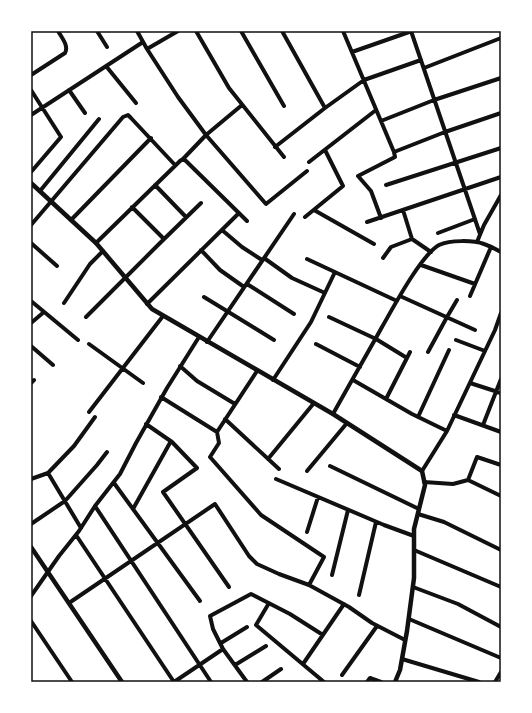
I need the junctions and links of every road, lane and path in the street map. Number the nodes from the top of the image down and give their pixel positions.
1 (58, 31) edge
2 (97, 31) edge
3 (138, 31) edge
4 (178, 31) edge
5 (196, 31) edge
6 (241, 31) edge
7 (282, 31) edge
8 (342, 31) edge
9 (411, 31) edge
10 (501, 38) edge
11 (143, 42) junction
12 (107, 47) dead end
13 (147, 50) junction
14 (352, 52) junction
15 (421, 60) junction
16 (106, 66) junction
17 (424, 68) junction
18 (31, 75) edge
19 (501, 78) edge
20 (364, 80) junction
21 (31, 90) edge
22 (69, 90) junction
23 (434, 100) junction
24 (136, 103) dead end
25 (242, 105) junction
26 (284, 106) dead end
27 (42, 108) junction
28 (325, 108) junction
29 (376, 110) junction
30 (501, 112) edge
31 (85, 113) dead end
32 (31, 115) edge
33 (99, 119) dead end
34 (381, 121) junction
35 (445, 132) junction
36 (206, 135) junction
37 (151, 138) junction
38 (276, 147) junction
39 (501, 148) edge
40 (325, 150) junction
41 (394, 152) junction
42 (284, 157) dead end
43 (183, 159) junction
44 (309, 162) dead end
45 (456, 162) junction
46 (175, 165) junction
47 (307, 171) dead end
48 (31, 172) edge
49 (501, 177) edge
50 (31, 183) edge
51 (155, 185) junction
52 (386, 186) dead end
53 (465, 190) junction
54 (40, 191) junction
55 (501, 195) edge
56 (52, 202) junction
57 (200, 203) dead end
58 (132, 207) junction
59 (314, 210) junction
60 (403, 210) junction
61 (239, 213) junction
62 (294, 214) dead end
63 (186, 217) junction
64 (305, 217) dead end
65 (381, 218) junction
66 (475, 219) junction
67 (71, 220) junction
68 (247, 221) dead end
69 (367, 222) dead end
70 (31, 225) edge
71 (222, 230) junction
72 (438, 233) dead end
73 (480, 234) junction
74 (164, 239) junction
75 (412, 239) junction
76 (477, 242) junction
77 (31, 243) edge
78 (96, 243) junction
79 (374, 244) dead end
80 (491, 247) junction
81 (201, 250) junction
82 (103, 251) junction
83 (431, 252) junction
84 (501, 252) edge
85 (383, 258) dead end
86 (263, 259) junction
87 (307, 259) dead end
88 (421, 265) junction
89 (57, 266) dead end
90 (335, 272) junction
91 (126, 277) junction
92 (476, 284) junction
93 (246, 285) junction
94 (325, 293) junction
95 (400, 296) junction
96 (470, 296) dead end
97 (204, 297) dead end
98 (457, 300) dead end
99 (31, 301) edge
100 (397, 301) junction
101 (64, 303) dead end
102 (148, 304) junction
103 (228, 311) junction
104 (44, 312) junction
105 (501, 313) edge
106 (294, 314) dead end
107 (163, 316) junction
108 (86, 317) dead end
109 (329, 317) dead end
110 (447, 317) junction
111 (31, 323) edge
112 (475, 330) dead end
113 (199, 337) junction
114 (376, 339) junction
115 (78, 340) dead end
116 (274, 340) dead end
117 (456, 340) dead end
118 (207, 342) junction
119 (89, 344) dead end
120 (316, 344) dead end
121 (31, 346) edge
122 (450, 350) dead end
123 (484, 351) junction
124 (410, 352) dead end
125 (428, 352) dead end
126 (407, 358) junction
127 (53, 365) dead end
128 (180, 366) junction
129 (123, 368) junction
130 (360, 368) junction
131 (257, 371) junction
132 (501, 379) edge
133 (272, 380) junction
134 (353, 380) junction
135 (143, 383) dead end
136 (470, 383) junction
137 (496, 392) junction
138 (501, 393) edge
139 (161, 397) junction
140 (386, 399) junction
141 (314, 403) junction
142 (235, 404) junction
143 (89, 412) dead end
144 (333, 414) junction
145 (454, 415) junction
146 (96, 417) dead end
147 (418, 417) junction
148 (225, 419) junction
149 (347, 423) junction
150 (146, 424) junction
151 (483, 425) junction
152 (447, 431) junction
153 (217, 432) junction
154 (501, 432) edge
155 (171, 441) junction
156 (107, 452) dead end
157 (268, 459) junction
158 (330, 466) dead end
159 (501, 466) edge
160 (279, 469) dead end
161 (307, 471) dead end
162 (422, 471) junction
163 (48, 473) junction
164 (31, 479) edge
165 (276, 479) dead end
166 (468, 480) junction
167 (424, 482) junction
168 (114, 483) junction
169 (501, 496) edge
170 (318, 497) junction
171 (65, 501) junction
172 (95, 506) junction
173 (133, 509) junction
174 (419, 509) junction
175 (348, 510) junction
176 (418, 514) junction
177 (376, 522) junction
178 (31, 524) edge
179 (185, 524) junction
180 (81, 528) junction
181 (307, 532) dead end
182 (76, 535) junction
183 (414, 536) junction
184 (158, 543) junction
185 (32, 550) edge
186 (414, 550) junction
187 (501, 550) edge
188 (131, 561) junction
189 (48, 572) junction
190 (332, 575) dead end
191 (105, 579) junction
192 (309, 585) junction
193 (229, 587) dead end
194 (413, 587) junction
195 (501, 587) edge
196 (359, 595) dead end
197 (31, 596) edge
198 (200, 602) dead end
199 (69, 603) junction
200 (269, 603) junction
201 (344, 604) junction
202 (408, 619) junction
203 (31, 621) edge
204 (377, 626) junction
205 (247, 627) dead end
206 (501, 627) edge
207 (323, 635) junction
208 (405, 640) junction
209 (220, 644) junction
210 (266, 646) dead end
211 (224, 649) junction
212 (501, 658) edge
213 (402, 659) junction
214 (303, 664) junction
215 (200, 665) junction
216 (235, 665) junction
217 (281, 670) dead end
218 (501, 672) edge
219 (342, 675) dead end
220 (72, 682) edge
221 (122, 682) edge
222 (174, 682) edge
223 (211, 682) edge
224 (247, 682) edge
225 (262, 682) edge
226 (324, 682) edge
227 (367, 682) edge
228 (381, 682) edge
229 (395, 682) edge
230 (479, 682) edge
231 (495, 682) edge

1 - 18 street
2 - 12 street
3 - 11 street
4 - 13 street
5 - 25 street
6 - 26 street
7 - 28 street
8 - 14 street
9 - 14 street
9 - 15 street
10 - 17 street
11 - 13 street
11 - 16 street
13 - 36 street
14 - 20 street
15 - 17 street
15 - 20 street
16 - 22 street
16 - 24 street
17 - 23 street
19 - 23 street
20 - 28 street
20 - 29 street
21 - 27 street
22 - 27 street
22 - 31 street
23 - 34 street
23 - 35 street
25 - 36 street
25 - 38 street
27 - 32 street
27 - 48 street
28 - 38 street
29 - 34 street
29 - 40 street
30 - 35 street
33 - 54 street
34 - 41 street
35 - 41 street
35 - 45 street
36 - 43 street
36 - 47 street
37 - 46 street
37 - 56 street
37 - 67 street
38 - 42 street
39 - 45 street
40 - 44 street
40 - 59 street
41 - 65 street
43 - 46 street
43 - 61 street
45 - 52 street
45 - 53 street
46 - 51 street
49 - 53 street
50 - 54 street
51 - 58 street
51 - 63 street
53 - 60 street
53 - 66 street
54 - 56 street
55 - 73 street
56 - 67 street
56 - 70 street
57 - 63 street
58 - 74 street
58 - 78 street
59 - 64 street
59 - 79 street
60 - 65 street
60 - 75 street
61 - 68 street
61 - 71 street
62 - 86 street
63 - 74 street
65 - 69 street
66 - 72 street
66 - 73 street
67 - 78 street
71 - 81 street
71 - 86 street
73 - 76 street
74 - 91 street
75 - 83 street
75 - 85 street
76 - 80 street
76 - 83 street
77 - 89 street
78 - 82 street
80 - 84 street
80 - 92 street
81 - 93 street
81 - 102 street
82 - 91 street
82 - 101 street
83 - 88 street
86 - 93 street
86 - 94 street
87 - 90 street
88 - 92 street
88 - 95 street
90 - 94 street
90 - 100 street
91 - 102 street
91 - 108 street
92 - 96 street
93 - 103 street
93 - 106 street
94 - 133 street
95 - 100 street
95 - 110 street
97 - 103 street
98 - 110 street
99 - 104 street
100 - 114 street
102 - 107 street
103 - 116 street
103 - 118 street
104 - 111 street
104 - 115 street
105 - 123 street
107 - 113 street
107 - 129 street
109 - 114 street
110 - 112 street
110 - 125 street
113 - 118 street
113 - 128 street
114 - 126 street
114 - 130 street
117 - 123 street
118 - 131 street
119 - 129 street
120 - 130 street
121 - 127 street
122 - 147 street
123 - 136 street
124 - 126 street
126 - 140 street
128 - 139 street
128 - 142 street
129 - 135 street
129 - 143 street
130 - 134 street
131 - 133 street
131 - 142 street
132 - 137 street
133 - 141 street
134 - 140 street
134 - 144 street
136 - 137 street
136 - 145 street
137 - 138 street
137 - 151 street
139 - 150 street
139 - 153 street
140 - 147 street
141 - 144 street
141 - 157 street
142 - 148 street
144 - 149 street
145 - 151 street
145 - 152 street
146 - 163 street
147 - 152 street
148 - 153 street
148 - 157 street
149 - 161 street
149 - 162 street
150 - 155 street
150 - 168 street
151 - 154 street
152 - 162 street
153 - 192 street
155 - 173 street
155 - 179 street
156 - 171 street
157 - 160 street
158 - 174 street
159 - 166 street
162 - 167 street
163 - 164 street
163 - 171 street
165 - 170 street
166 - 167 street
166 - 169 street
167 - 174 street
168 - 172 street
168 - 173 street
170 - 175 street
170 - 181 street
171 - 178 street
171 - 180 street
172 - 180 street
172 - 188 street
173 - 184 street
174 - 176 street
175 - 177 street
175 - 190 street
176 - 183 street
176 - 187 street
177 - 183 street
177 - 196 street
179 - 184 street
179 - 192 street
179 - 193 street
180 - 182 street
182 - 189 street
182 - 191 street
183 - 186 street
184 - 188 street
184 - 198 street
185 - 189 street
186 - 194 street
186 - 195 street
188 - 191 street
188 - 215 street
189 - 197 street
189 - 199 street
191 - 199 street
191 - 222 street
192 - 201 street
194 - 202 street
194 - 206 street
199 - 221 street
200 - 207 street
200 - 209 street
200 - 214 street
201 - 204 street
201 - 207 street
202 - 208 street
202 - 212 street
203 - 220 street
204 - 208 street
204 - 219 street
205 - 209 street
207 - 214 street
208 - 213 street
209 - 211 street
210 - 216 street
211 - 215 street
211 - 216 street
213 - 229 street
213 - 230 street
214 - 226 street
215 - 222 street
215 - 223 street
216 - 224 street
217 - 225 street
218 - 231 street
227 - 228 street

